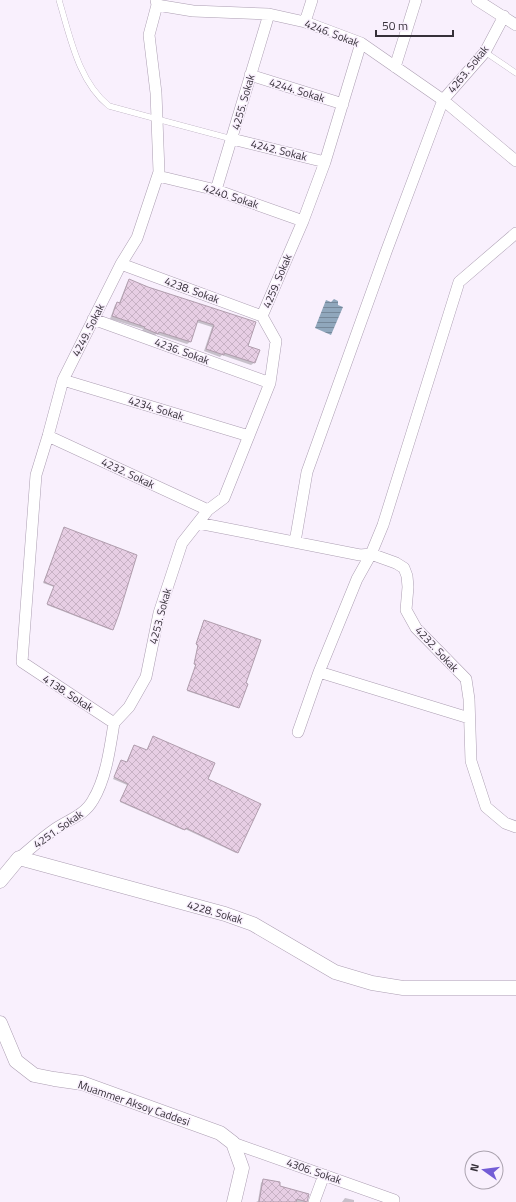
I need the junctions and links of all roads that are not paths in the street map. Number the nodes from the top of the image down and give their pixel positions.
1 (59, 0) edge
2 (312, 0) edge
3 (416, 0) edge
4 (476, 0) edge
5 (156, 3) edge
6 (269, 14) junction
7 (504, 16) junction
8 (305, 22) junction
9 (516, 25) edge
10 (361, 43) junction
11 (485, 52) junction
12 (395, 67) junction
13 (516, 73) edge
14 (250, 75) junction
15 (443, 100) junction
16 (343, 104) junction
17 (157, 120) junction
18 (232, 139) junction
19 (516, 161) edge
20 (325, 162) junction
21 (158, 176) junction
22 (216, 190) junction
23 (303, 221) junction
24 (516, 232) edge
25 (121, 264) junction
26 (262, 316) junction
27 (94, 319) junction
28 (63, 380) junction
29 (270, 383) junction
30 (48, 436) junction
31 (249, 436) junction
32 (208, 510) junction
33 (198, 523) junction
34 (295, 542) junction
35 (371, 554) junction
36 (22, 662) joint
37 (319, 672) junction
38 (469, 718) junction
39 (114, 723) junction
40 (298, 732) dead end
41 (516, 827) edge
42 (19, 858) junction
43 (0, 881) edge
44 (516, 988) edge
45 (0, 1023) edge
46 (233, 1143) junction
47 (324, 1175) junction
48 (394, 1201) edge
49 (234, 1202) edge
50 (314, 1202) edge

1 - 17 lane
2 - 8 street
3 - 12 street
4 - 7 street
5 - 6 street, 4246. Sokak
5 - 17 street, 4249. Sokak
6 - 8 street, 4246. Sokak
6 - 14 street, 4255. Sokak
7 - 9 street
7 - 11 street, 4263. Sokak
8 - 10 street, 4246. Sokak
10 - 12 street, 4246. Sokak
10 - 16 street, 4259. Sokak
11 - 13 lane
11 - 15 street, 4263. Sokak
12 - 15 street, 4246. Sokak
14 - 16 street, 4244. Sokak
14 - 18 street, 4255. Sokak
15 - 19 street, 4246. Sokak
15 - 34 street
16 - 20 street, 4259. Sokak
17 - 18 lane
17 - 21 street, 4249. Sokak
18 - 20 street, 4242. Sokak
18 - 22 street, 4255. Sokak
20 - 23 street, 4259. Sokak
21 - 22 street, 4240. Sokak
21 - 25 street, 4249. Sokak
22 - 23 street, 4240. Sokak
23 - 26 street, 4259. Sokak
24 - 35 street
25 - 26 street, 4238. Sokak
25 - 27 street, 4249. Sokak
26 - 29 street, 4259. Sokak
27 - 28 street, 4249. Sokak
27 - 29 street, 4236. Sokak
28 - 30 street, 4249. Sokak
28 - 31 street, 4234. Sokak
29 - 31 street, 4259. Sokak
30 - 32 street, 4232. Sokak
30 - 36 street, 4249. Sokak
31 - 32 street, 4259. Sokak
32 - 33 street, 4253. Sokak
33 - 34 street, 4232. Sokak
33 - 39 street, 4253. Sokak
34 - 35 street, 4232. Sokak
35 - 37 street
35 - 38 street, 4232. Sokak
36 - 39 street, 4138. Sokak
37 - 38 street
37 - 40 street
38 - 41 street, 4232. Sokak
39 - 42 street, 4251. Sokak
42 - 43 street, 4251. Sokak
42 - 44 street, 4228. Sokak
45 - 46 street, Muammer Aksoy Caddesi
46 - 47 street, 4306. Sokak
46 - 49 street
47 - 48 street, 4306. Sokak
47 - 50 street

